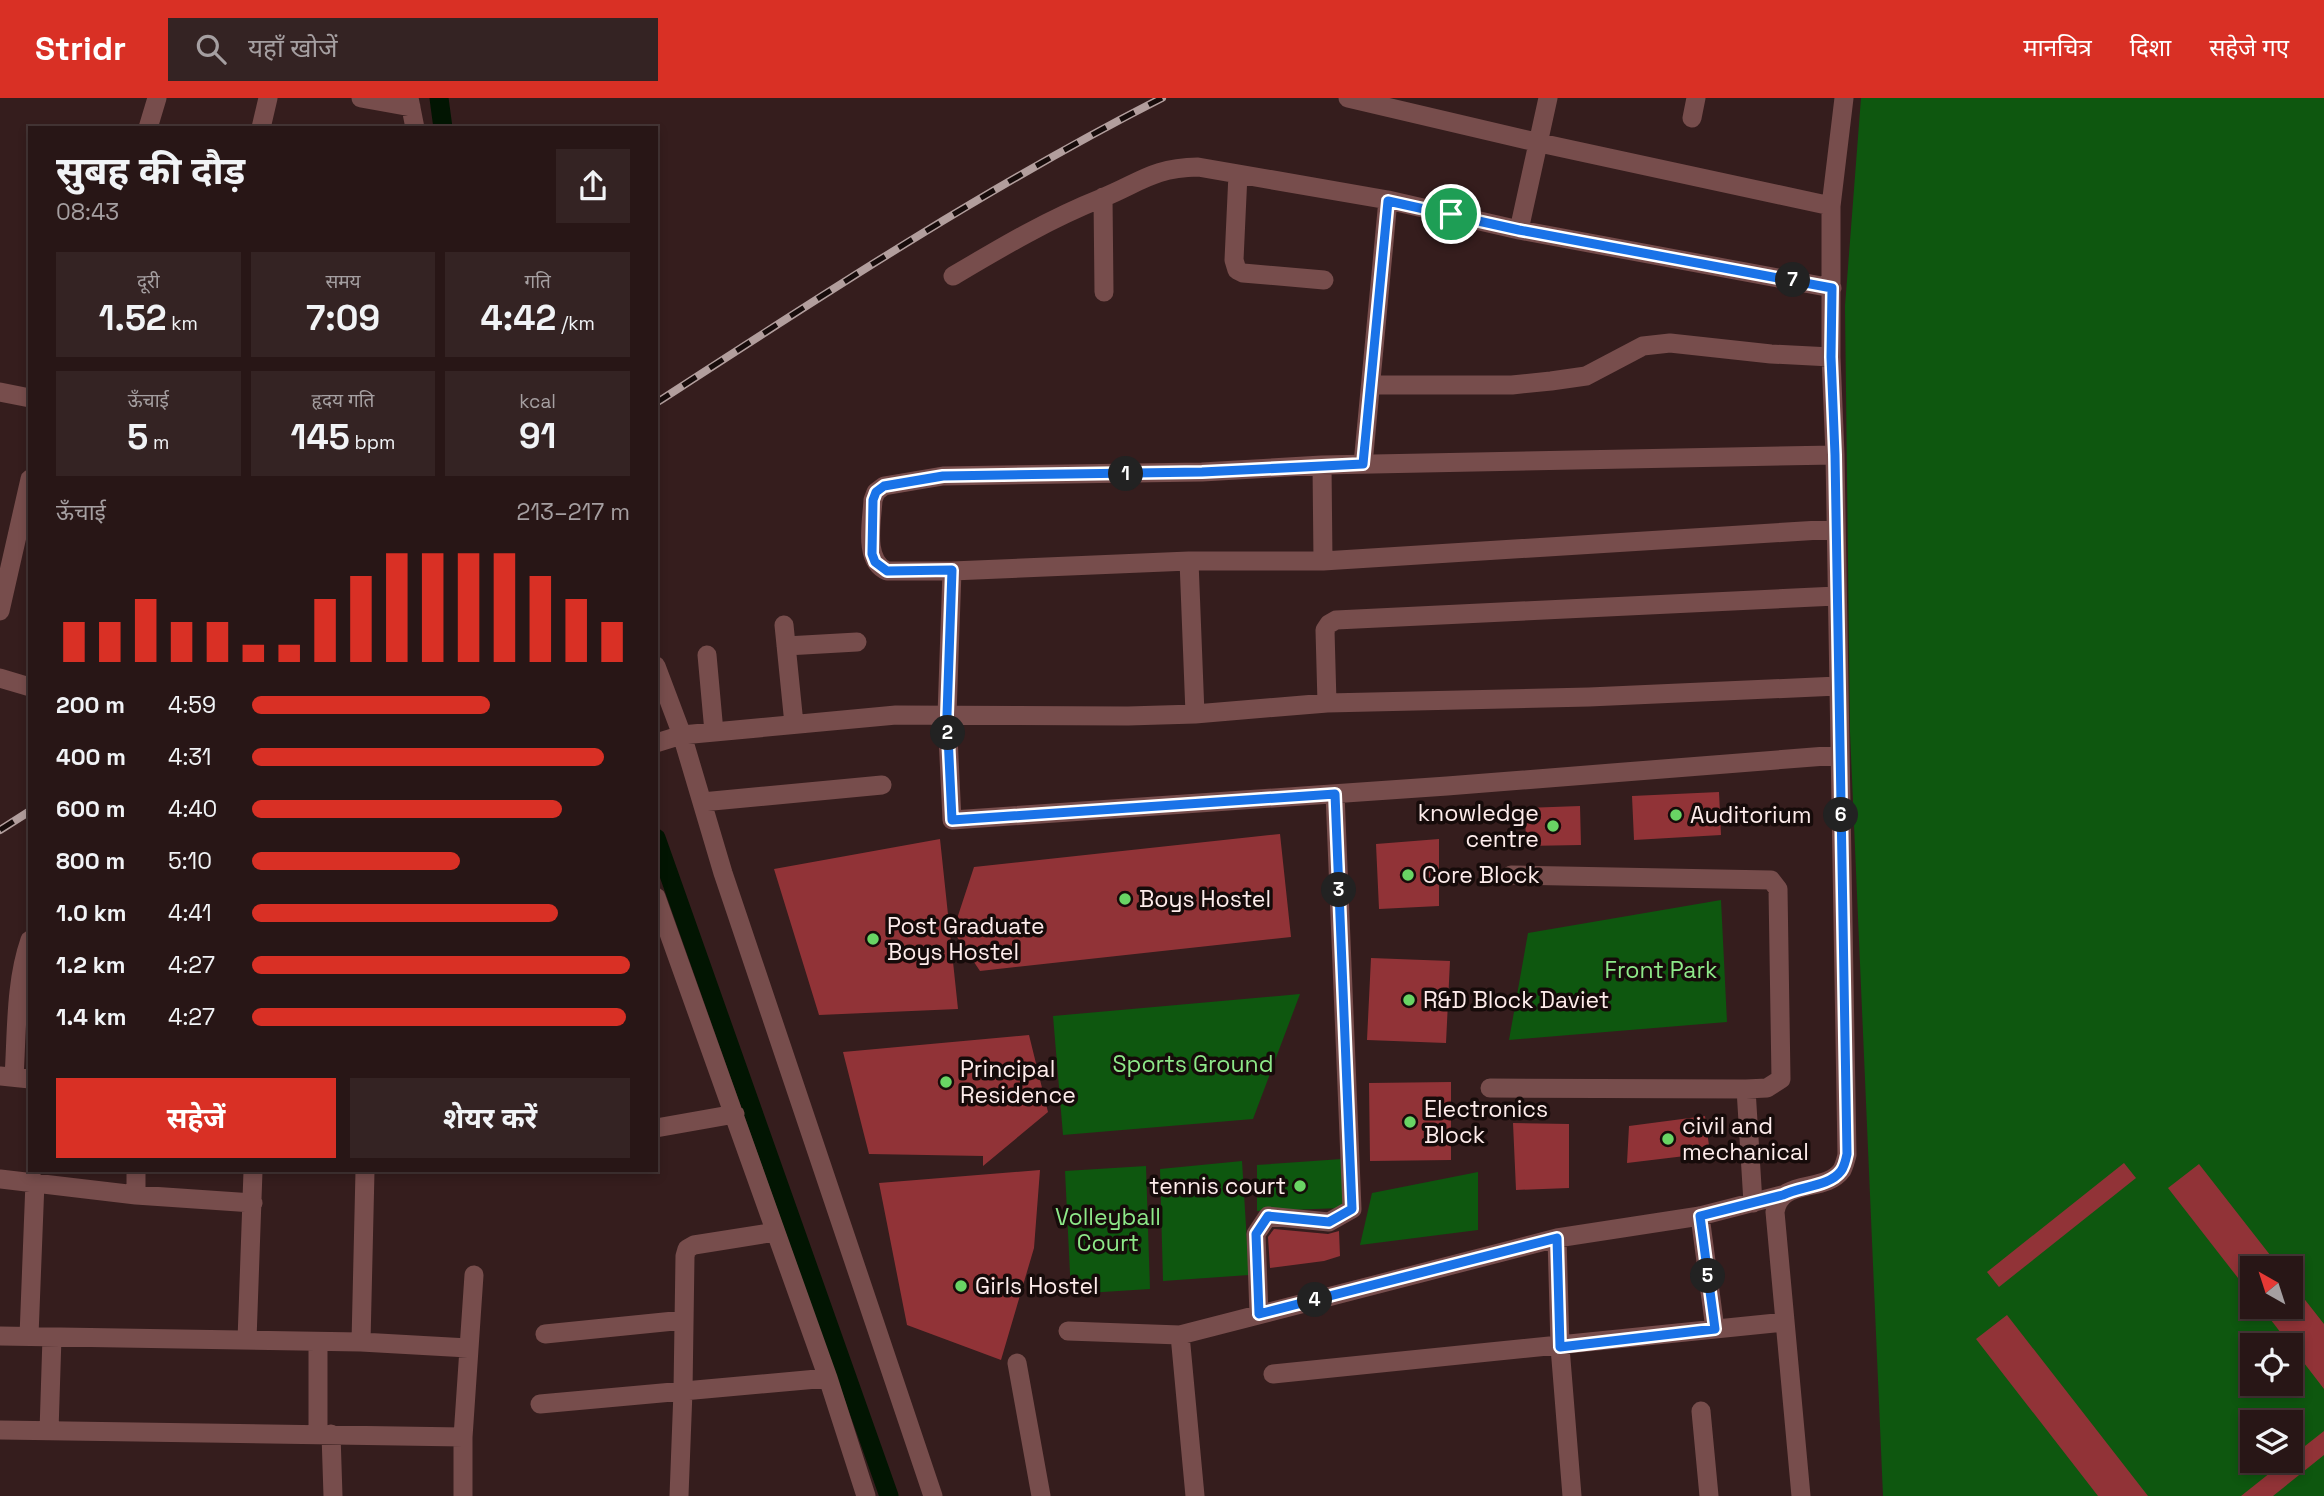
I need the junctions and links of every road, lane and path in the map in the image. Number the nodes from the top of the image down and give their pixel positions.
1 (157, 98) edge
2 (268, 98) edge
3 (361, 98) edge
4 (1348, 98) edge
5 (1548, 98) edge
6 (1696, 98) edge
7 (1844, 98) edge
8 (410, 116) edge
9 (1692, 118) dead end
10 (149, 126) edge
11 (261, 126) edge
12 (1540, 143) junction
13 (1238, 174) junction
14 (1103, 197) junction
15 (1388, 201) junction
16 (1831, 206) junction
17 (1519, 230) junction
18 (953, 276) dead end
19 (1324, 280) dead end
20 (1832, 288) junction
21 (1104, 292) dead end
22 (1831, 357) junction
23 (1371, 386) junction
24 (0, 392) edge
25 (28, 398) edge
26 (1835, 455) junction
27 (1363, 464) junction
28 (1322, 465) junction
29 (28, 487) edge
30 (1836, 529) junction
31 (1189, 561) junction
32 (1323, 561) junction
33 (952, 570) junction
34 (1836, 596) junction
35 (0, 611) edge
36 (784, 625) dead end
37 (857, 642) dead end
38 (786, 646) junction
39 (707, 655) dead end
40 (0, 678) edge
41 (658, 678) edge
42 (1838, 685) junction
43 (28, 686) edge
44 (1327, 703) junction
45 (1195, 713) junction
46 (947, 715) junction
47 (794, 724) junction
48 (714, 732) junction
49 (668, 740) edge
50 (1839, 755) junction
51 (882, 785) dead end
52 (1335, 794) junction
53 (702, 802) junction
54 (1511, 875) dead end
55 (658, 902) edge
56 (28, 945) edge
57 (0, 982) edge
58 (20, 984) junction
59 (15, 1077) edge
60 (1490, 1088) dead end
61 (1746, 1089) junction
62 (735, 1114) junction
63 (658, 1128) edge
64 (136, 1172) edge
65 (253, 1172) edge
66 (365, 1172) edge
67 (0, 1179) edge
68 (35, 1182) junction
69 (136, 1195) junction
70 (1783, 1195) junction
71 (253, 1203) junction
72 (1753, 1203) junction
73 (1700, 1216) junction
74 (775, 1232) junction
75 (1557, 1238) junction
76 (474, 1275) dead end
77 (1259, 1314) junction
78 (684, 1320) junction
79 (1785, 1322) junction
80 (1715, 1329) junction
81 (1068, 1331) dead end
82 (545, 1334) dead end
83 (1180, 1335) junction
84 (0, 1336) edge
85 (29, 1336) junction
86 (52, 1337) junction
87 (247, 1340) junction
88 (318, 1342) junction
89 (361, 1342) junction
90 (1560, 1347) junction
91 (468, 1348) junction
92 (1017, 1363) dead end
93 (1273, 1374) dead end
94 (828, 1378) junction
95 (683, 1391) junction
96 (540, 1404) dead end
97 (1700, 1411) dead end
98 (0, 1430) edge
99 (49, 1431) junction
100 (325, 1434) junction
101 (463, 1437) junction
102 (332, 1496) edge
103 (463, 1496) edge
104 (679, 1496) edge
105 (866, 1496) edge
106 (933, 1496) edge
107 (1041, 1496) edge
108 (1195, 1496) edge
109 (1572, 1496) edge
110 (1709, 1496) edge
111 (1801, 1496) edge

1 - 10 street
2 - 11 street
3 - 8 street
4 - 12 street
5 - 12 street
6 - 9 street
7 - 16 street
12 - 16 street
12 - 17 street
13 - 14 street
13 - 15 street
13 - 19 street
14 - 18 street
14 - 21 street
15 - 17 street
15 - 23 street
16 - 20 street
17 - 20 street
20 - 22 street
22 - 23 street
22 - 26 street
23 - 27 street
24 - 25 street
26 - 27 street
26 - 30 street
27 - 28 street
28 - 32 street
28 - 33 street
29 - 35 street
30 - 32 street
30 - 34 street
31 - 32 street
31 - 33 street
31 - 45 street
33 - 46 street
34 - 42 street
34 - 44 street
36 - 38 street
37 - 38 street
38 - 47 street
39 - 48 street
40 - 43 street
41 - 49 street
42 - 44 street
42 - 50 street
44 - 45 street
45 - 46 street
46 - 47 street
46 - 52 street
47 - 48 street
48 - 49 street
49 - 53 street
50 - 52 street
50 - 70 street
51 - 53 street
52 - 77 street
53 - 106 street
54 - 61 street
55 - 62 street
56 - 58 street
57 - 58 street
58 - 59 street
60 - 61 street
61 - 72 street
62 - 63 street
62 - 74 street
64 - 69 street
65 - 71 street
66 - 89 street
67 - 68 street
68 - 69 street
68 - 85 street
69 - 71 street
70 - 72 street
70 - 79 street
71 - 87 street
72 - 73 street
73 - 75 street
73 - 80 street
74 - 78 street
74 - 94 street
75 - 77 street
75 - 90 street
76 - 91 street
77 - 83 street
78 - 82 street
78 - 95 street
79 - 80 street
79 - 111 street
80 - 90 street
81 - 83 street
83 - 108 street
84 - 85 street
85 - 86 street
86 - 87 street
86 - 99 street
87 - 88 street
88 - 89 street
88 - 100 street
89 - 91 street
90 - 93 street
90 - 109 street
91 - 101 street
92 - 107 street
94 - 95 street
94 - 105 street
95 - 96 street
95 - 104 street
97 - 110 street
98 - 99 street
99 - 100 street
100 - 101 street
100 - 102 street
101 - 103 street

